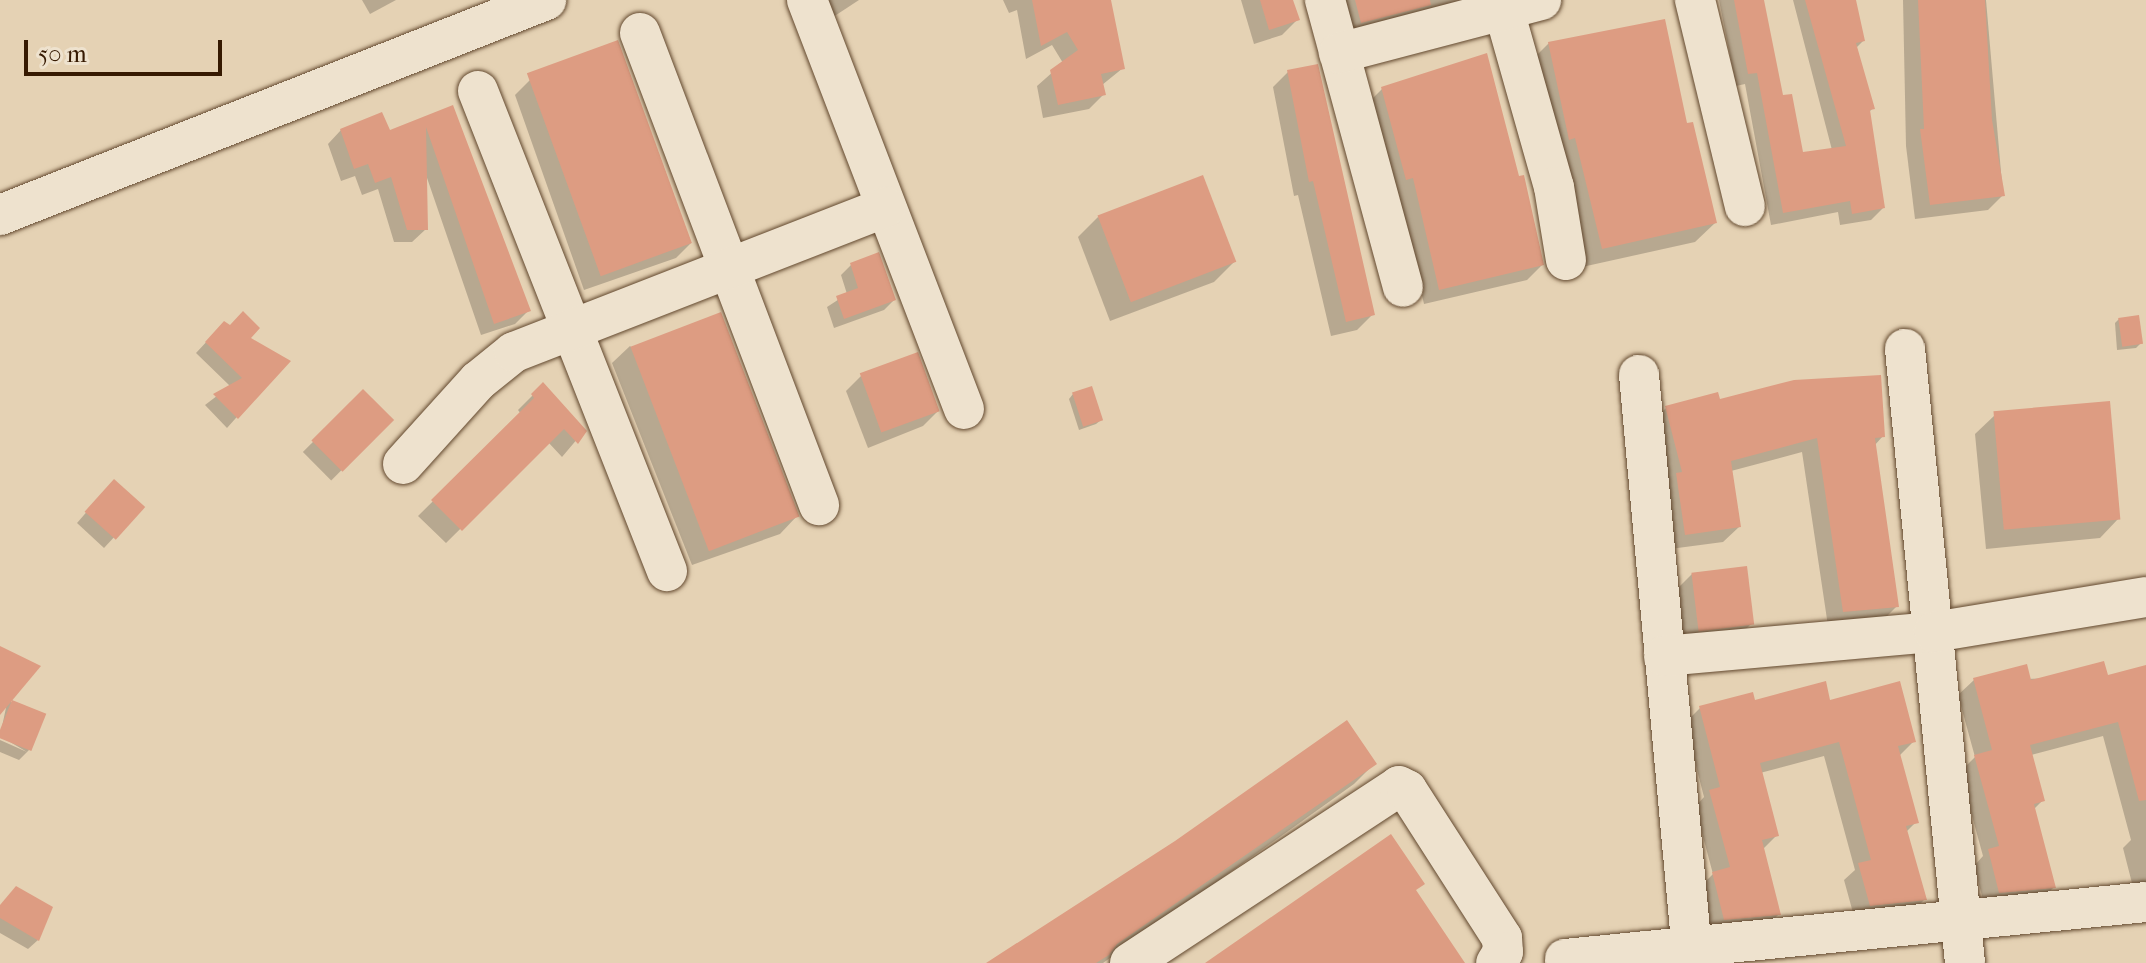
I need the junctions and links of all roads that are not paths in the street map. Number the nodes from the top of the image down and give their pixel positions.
1 (546, 0) edge
2 (807, 0) edge
3 (1325, 0) edge
4 (1695, 0) edge
5 (1515, 3) edge
6 (640, 33) dead end
7 (1339, 53) junction
8 (478, 91) dead end
9 (1745, 206) dead end
10 (886, 207) junction
11 (0, 215) edge
12 (1566, 260) dead end
13 (729, 268) junction
14 (1403, 287) dead end
15 (572, 329) junction
16 (1905, 349) dead end
17 (1639, 375) dead end
18 (964, 409) dead end
19 (403, 464) dead end
20 (819, 505) dead end
21 (667, 571) dead end
22 (2146, 597) edge
23 (1934, 632) junction
24 (1664, 656) junction
25 (2146, 902) edge
26 (1961, 920) junction
27 (1692, 955) edge
28 (1565, 959) dead end
29 (1130, 963) edge
30 (1496, 963) edge
31 (1965, 963) edge

1 - 11 street
2 - 10 street
3 - 7 street
4 - 9 street
5 - 7 street
5 - 12 street
6 - 13 street
7 - 14 street
8 - 15 street
10 - 13 street
10 - 18 street
13 - 15 street
13 - 20 street
15 - 19 street
15 - 21 street
16 - 23 street
17 - 24 street
22 - 23 street
23 - 24 street
23 - 26 street
24 - 27 street
25 - 26 street
26 - 27 street
26 - 31 street
27 - 28 street
29 - 30 street

